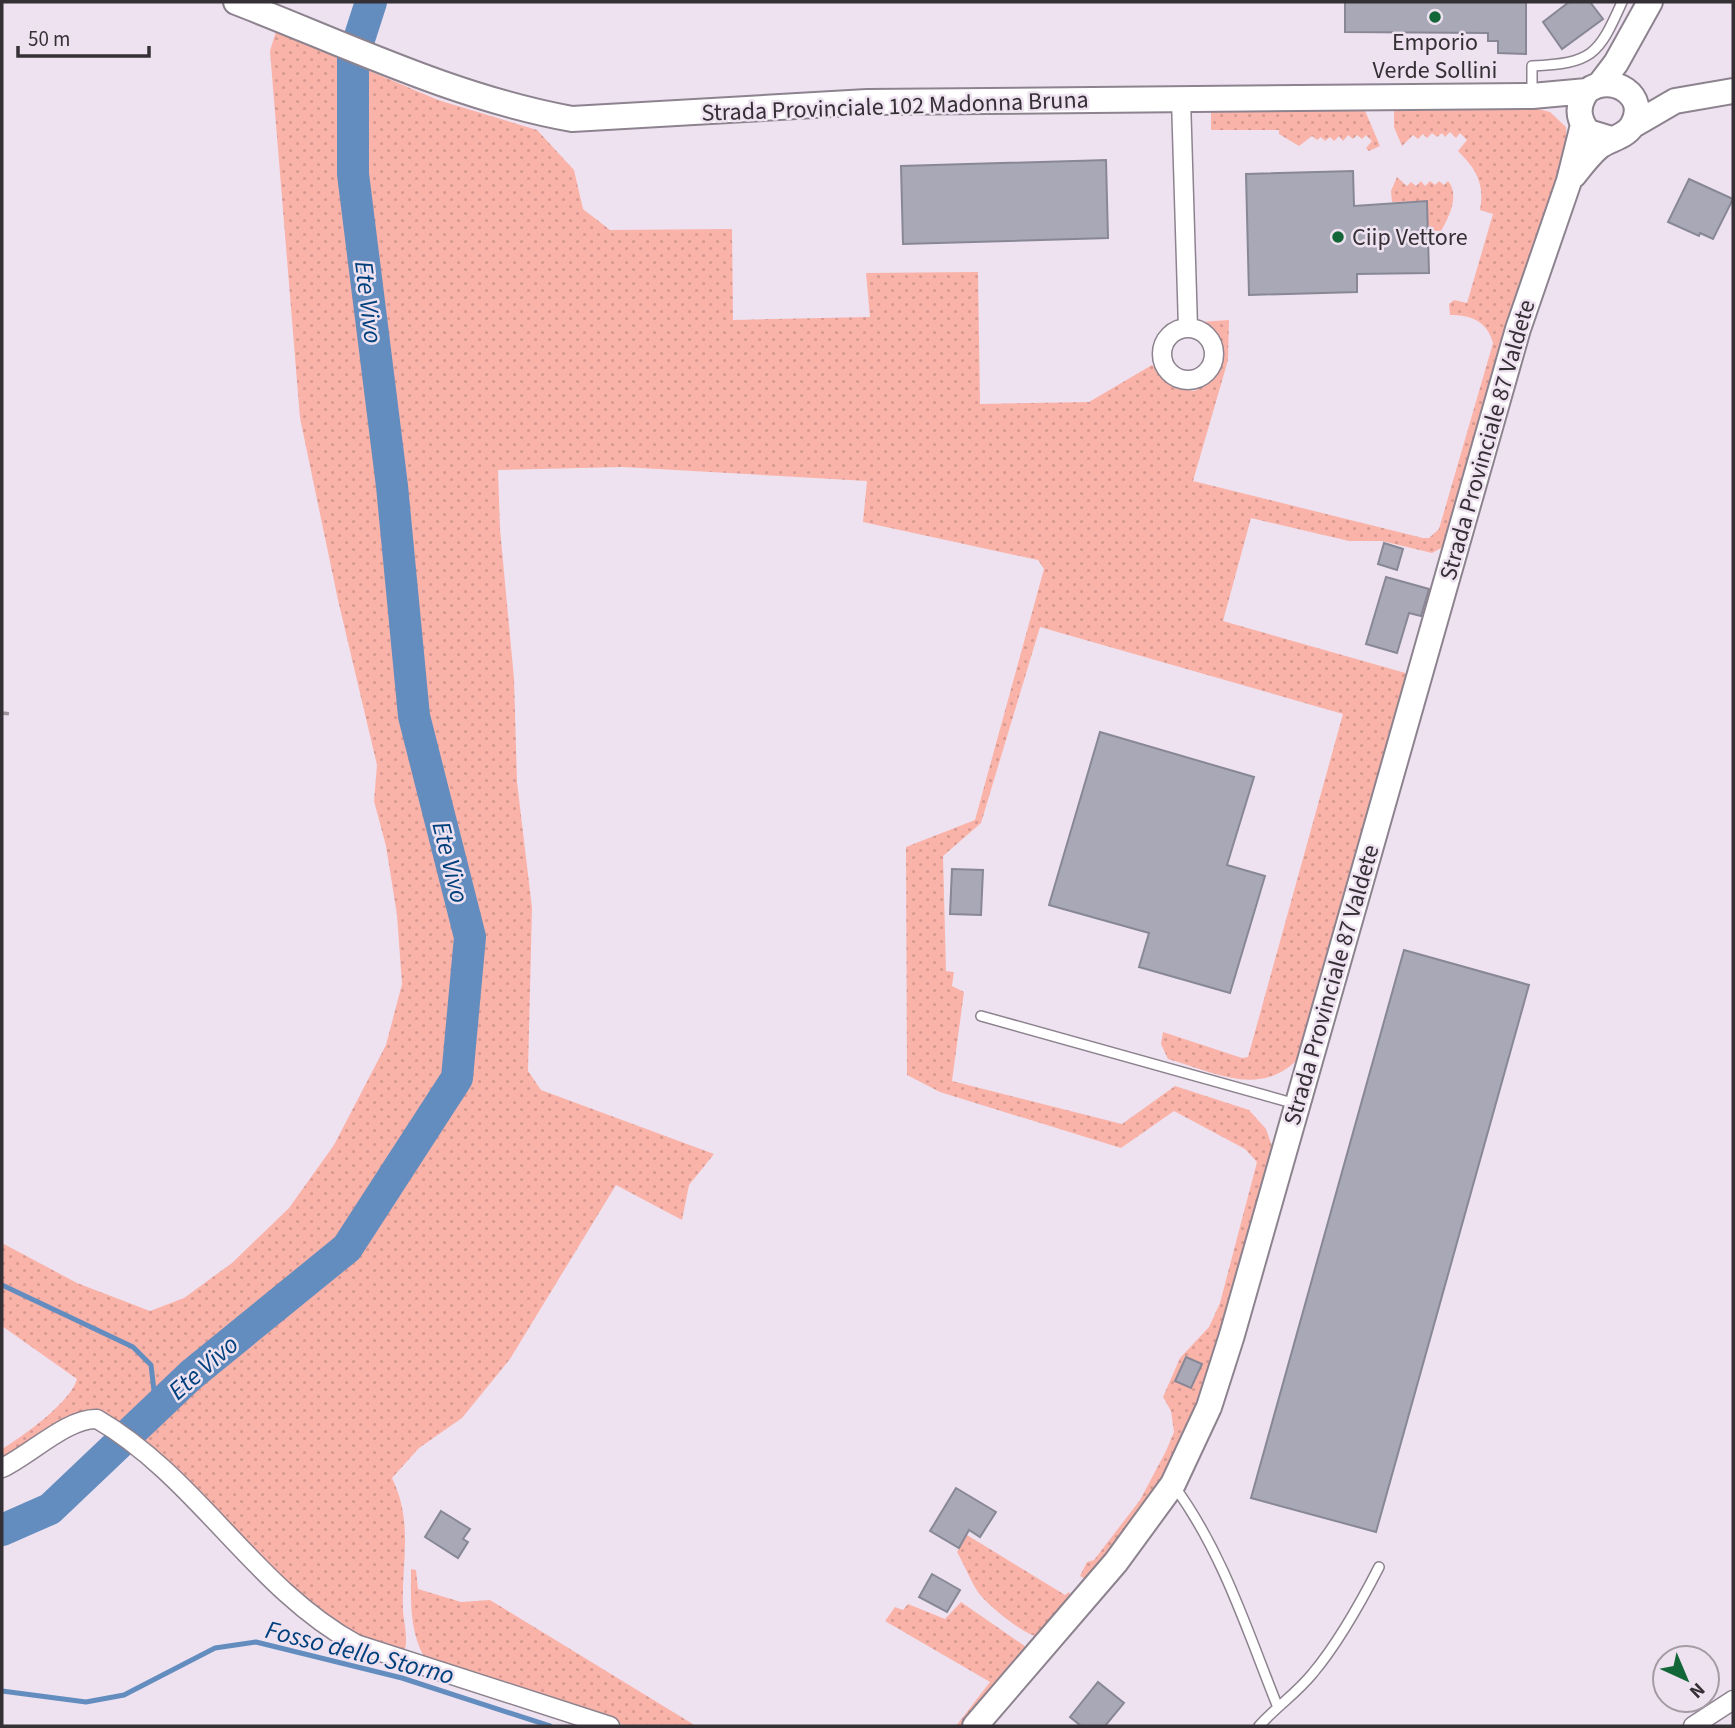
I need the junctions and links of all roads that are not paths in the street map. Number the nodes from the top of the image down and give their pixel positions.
1 (236, 2) edge
2 (1622, 2) edge
3 (1650, 2) edge
4 (1635, 33) junction
5 (1594, 87) junction
6 (1628, 91) junction
7 (1733, 91) edge
8 (1532, 96) junction
9 (1181, 99) junction
10 (1675, 101) junction
11 (1582, 124) junction
12 (1621, 133) junction
13 (1569, 181) junction
14 (1188, 328) dead end
15 (981, 1016) dead end
16 (1297, 1105) junction
17 (2, 1468) edge
18 (1173, 1484) junction
19 (1379, 1567) dead end
20 (1733, 1700) edge
21 (1277, 1705) junction
22 (610, 1726) edge
23 (975, 1726) edge
24 (1259, 1726) edge
25 (1693, 1726) edge

1 - 9 main road, Strada Provinciale 102 Madonna Bruna
2 - 8 lane
3 - 4 main road
4 - 5 main road
4 - 6 main road
5 - 6 main road
5 - 8 main road, Strada Provinciale 102 Madonna Bruna
5 - 11 main road
6 - 10 main road
6 - 12 main road
7 - 10 main road
8 - 9 main road, Strada Provinciale 102 Madonna Bruna
8 - 11 main road, Strada Provinciale 102 Madonna Bruna
9 - 14 street
10 - 12 main road
11 - 12 main road
11 - 13 main road, Strada Provinciale 87 Valdete
12 - 13 main road, Strada Provinciale 87 Valdete
13 - 16 main road, Strada Provinciale 87 Valdete
15 - 16 lane
16 - 18 main road, Strada Provinciale 87 Valdete
17 - 22 street
18 - 21 lane
18 - 23 main road, Strada Provinciale 87 Valdete
19 - 21 lane
20 - 25 street
21 - 24 lane

